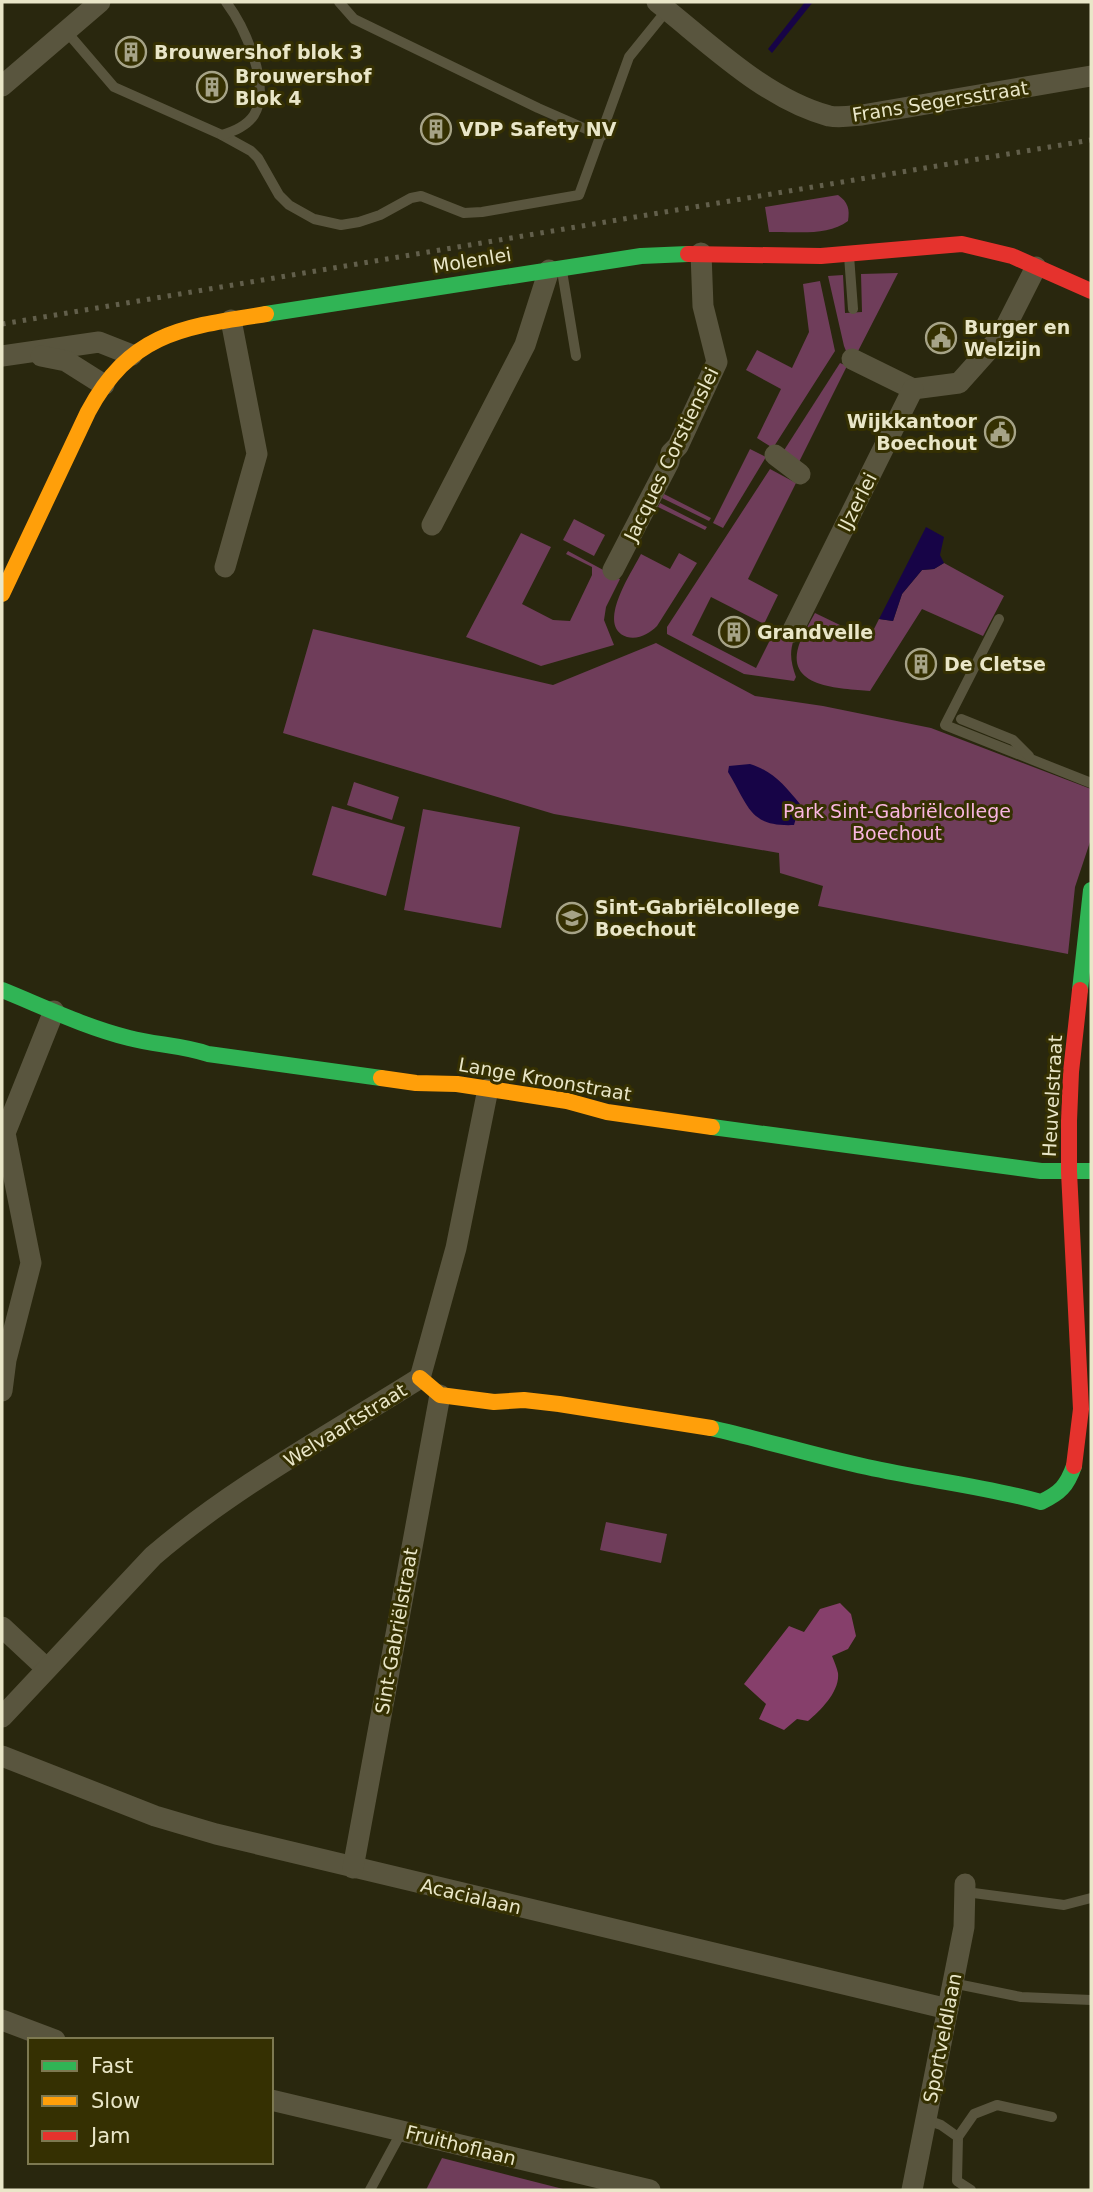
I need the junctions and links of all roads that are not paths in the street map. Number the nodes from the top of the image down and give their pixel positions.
1 (100, 2) edge
2 (226, 2) edge
3 (339, 2) edge
4 (662, 6) edge
5 (66, 31) junction
6 (1091, 76) edge
7 (2, 86) edge
8 (222, 135) junction
9 (602, 136) junction
10 (701, 253) junction
11 (848, 254) junction
12 (1036, 267) junction
13 (555, 269) junction
14 (1091, 291) edge
15 (853, 309) dead end
16 (231, 320) junction
17 (12, 355) edge
18 (132, 355) junction
19 (576, 356) dead end
20 (852, 359) dead end
21 (104, 385) junction
22 (913, 389) junction
23 (775, 455) dead end
24 (800, 474) dead end
25 (432, 525) dead end
26 (225, 567) dead end
27 (613, 570) dead end
28 (2, 594) edge
29 (999, 620) dead end
30 (792, 632) dead end
31 (961, 719) dead end
32 (1034, 760) junction
33 (1091, 783) edge
34 (1091, 890) edge
35 (2, 989) edge
36 (54, 1011) junction
37 (488, 1089) junction
38 (1091, 1171) edge
39 (1069, 1172) junction
40 (420, 1378) junction
41 (2, 1391) edge
42 (440, 1395) junction
43 (2, 1627) edge
44 (46, 1668) junction
45 (2, 1717) edge
46 (2, 1756) edge
47 (353, 1868) junction
48 (965, 1888) joint
49 (1091, 1898) edge
50 (952, 1983) junction
51 (1091, 2000) edge
52 (948, 2009) junction
53 (2, 2020) edge
54 (50, 2038) edge
55 (273, 2100) edge
56 (1052, 2117) dead end
57 (927, 2120) junction
58 (402, 2131) junction
59 (958, 2137) junction
60 (370, 2190) edge
61 (650, 2190) edge
62 (912, 2190) edge
63 (971, 2190) edge

1 - 5 street
2 - 8 lane
3 - 9 lane
4 - 6 street, Frans Segersstraat
4 - 9 lane
5 - 7 street
5 - 8 lane
8 - 9 lane
10 - 11 street, Molenlei
10 - 13 street, Molenlei
10 - 27 street, Jacques Corstienslei
11 - 12 street, Molenlei
11 - 15 lane
12 - 14 street, Molenlei
12 - 22 street
13 - 16 street, Molenlei
13 - 19 lane
13 - 25 street
16 - 18 street, Molenlei
16 - 26 street
17 - 18 street
17 - 21 street
18 - 21 street, Molenlei
20 - 22 street
21 - 28 street, Molenlei
22 - 30 street, IJzerlei
23 - 24 street
29 - 32 lane
31 - 32 lane
32 - 33 lane
34 - 39 street, Heuvelstraat
35 - 36 street, Lange Kroonstraat
36 - 37 street, Lange Kroonstraat
36 - 41 street
37 - 39 street, Lange Kroonstraat
37 - 40 street
38 - 39 street, Lange Kroonstraat
39 - 42 street, Heuvelstraat
40 - 42 street, Welvaartstraat
40 - 44 street, Welvaartstraat
42 - 47 street, Sint-Gabriëlstraat
43 - 44 street
44 - 45 street, Welvaartstraat
46 - 47 street, Acacialaan
47 - 52 street, Acacialaan
48 - 49 lane
48 - 50 street, Sportveldlaan
50 - 51 lane
50 - 52 street, Sportveldlaan
52 - 57 street, Sportveldlaan
53 - 54 street
55 - 58 street, Fruithoflaan
56 - 59 lane
57 - 59 lane
57 - 62 street, Sportveldlaan
58 - 60 lane
58 - 61 street, Fruithoflaan
59 - 63 lane

